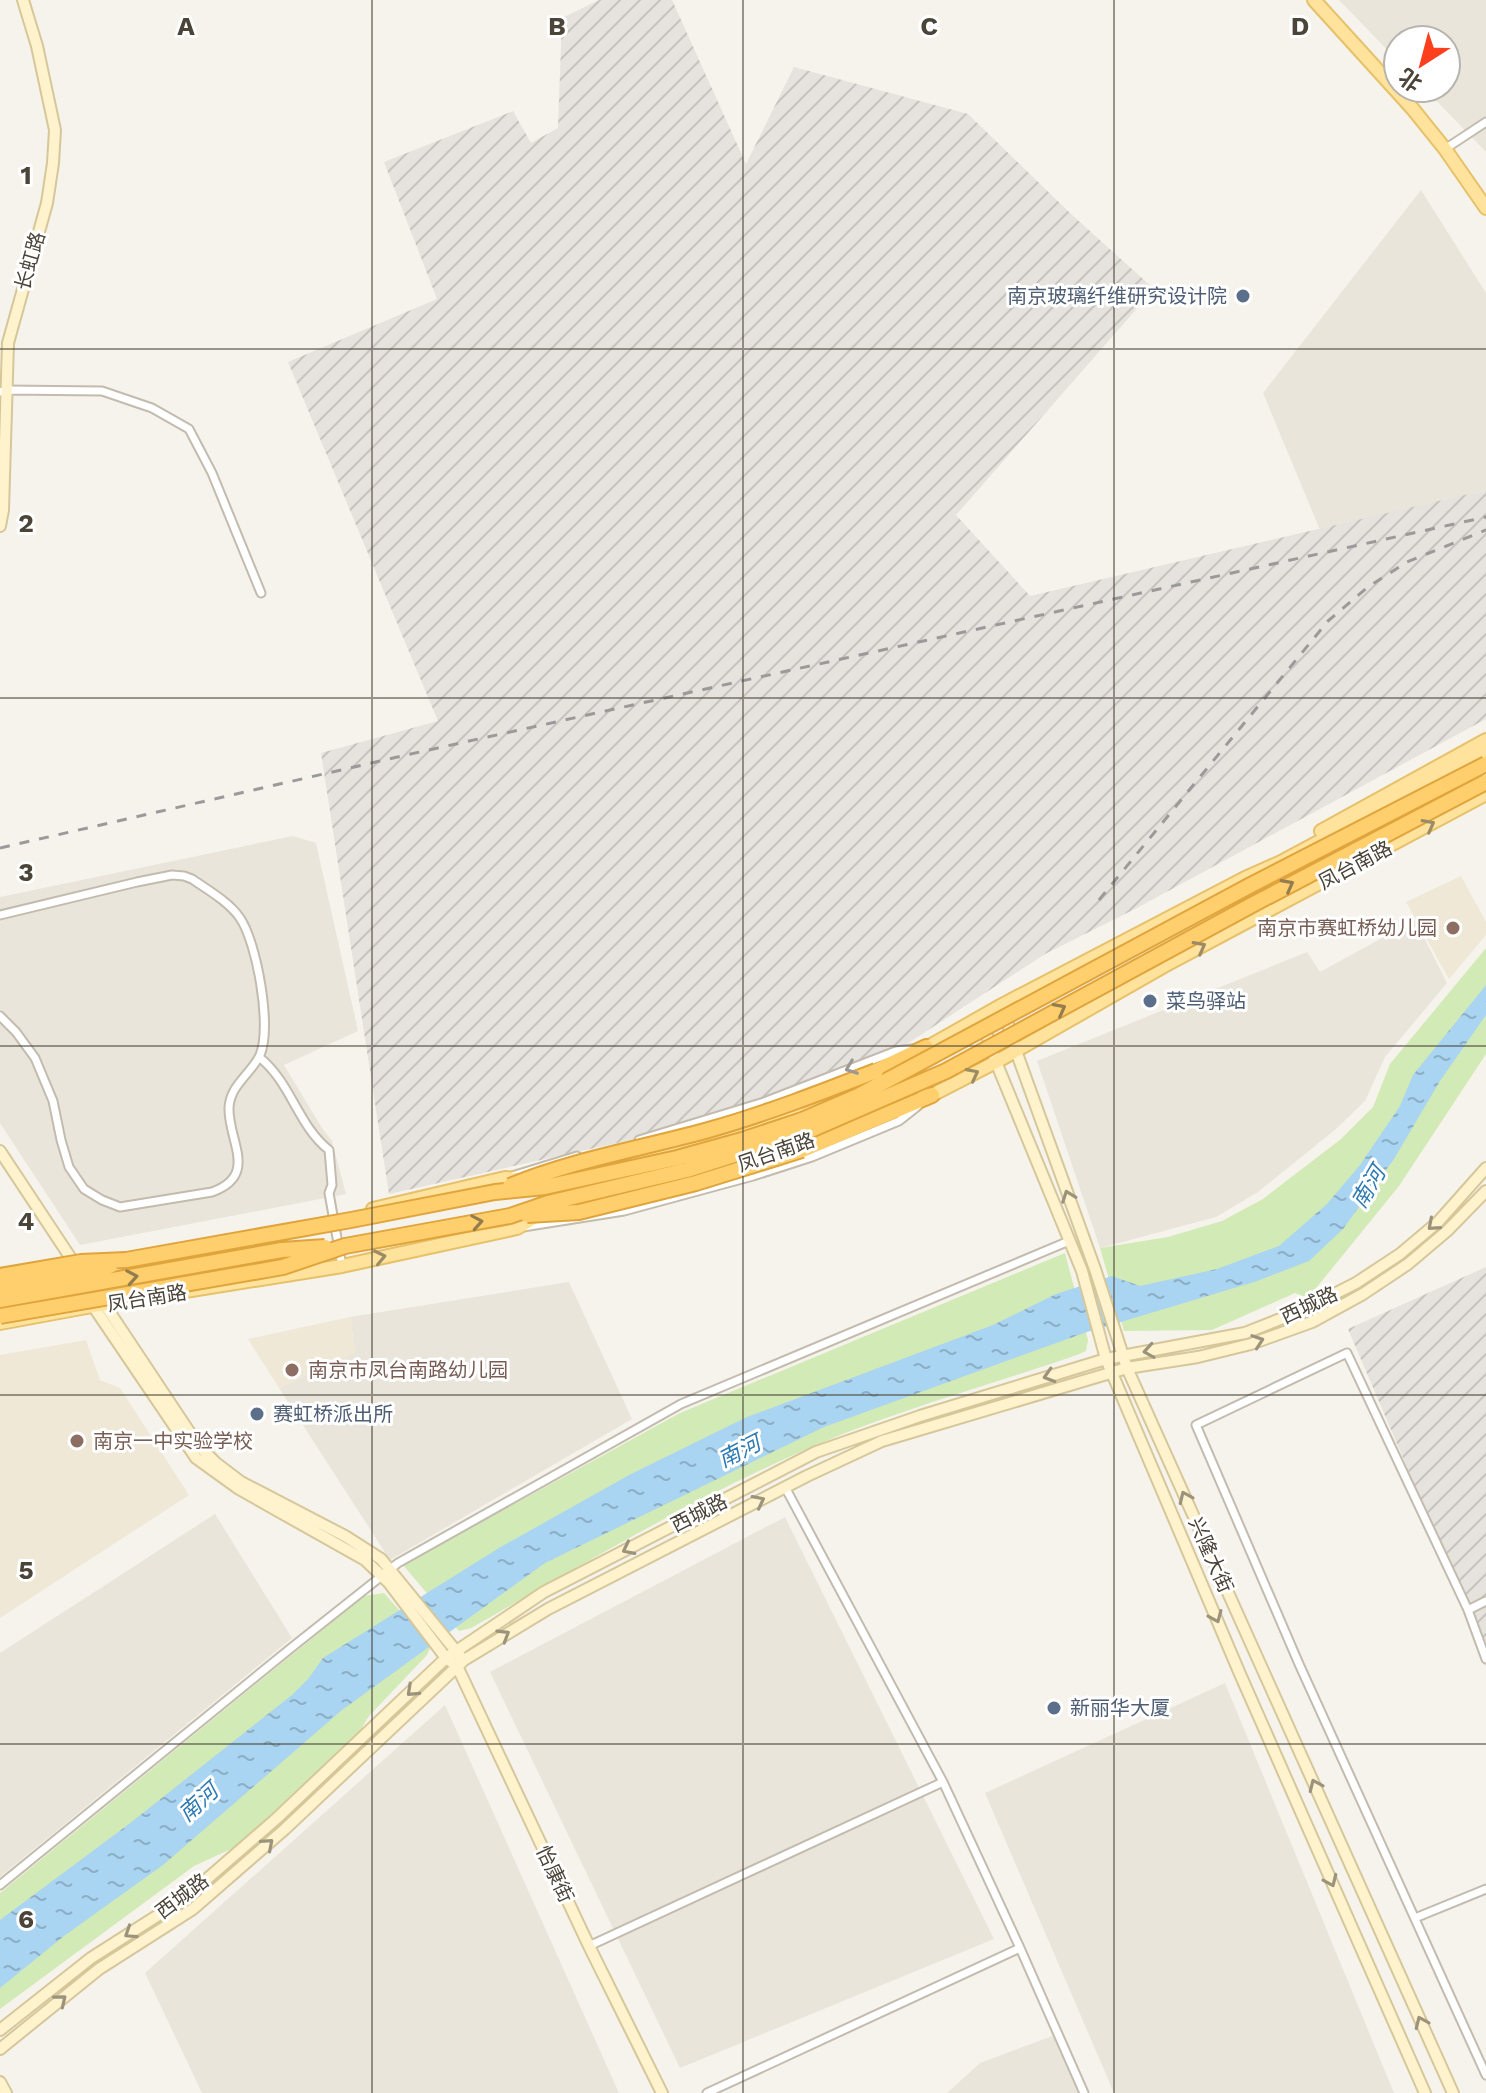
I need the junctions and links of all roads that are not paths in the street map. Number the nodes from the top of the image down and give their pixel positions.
1 (23, 0) edge
2 (1314, 0) edge
3 (1486, 122) edge
4 (1445, 149) junction
5 (1485, 206) edge
6 (3, 391) edge
7 (0, 526) edge
8 (261, 593) dead end
9 (1486, 740) edge
10 (1486, 752) edge
11 (1486, 764) edge
12 (1486, 782) edge
13 (1486, 794) edge
14 (1245, 878) junction
15 (0, 915) edge
16 (1002, 1005) junction
17 (0, 1016) edge
18 (981, 1017) junction
19 (926, 1047) junction
20 (1016, 1051) junction
21 (259, 1057) junction
22 (996, 1062) junction
23 (932, 1095) junction
24 (0, 1151) edge
25 (1486, 1168) edge
26 (505, 1178) junction
27 (1486, 1191) edge
28 (495, 1192) junction
29 (332, 1218) junction
30 (514, 1222) junction
31 (1069, 1241) junction
32 (345, 1246) junction
33 (126, 1260) junction
34 (76, 1266) junction
35 (342, 1266) junction
36 (0, 1276) edge
37 (0, 1290) edge
38 (0, 1300) edge
39 (99, 1305) junction
40 (0, 1316) edge
41 (0, 1323) edge
42 (1196, 1344) junction
43 (1124, 1355) junction
44 (1198, 1357) junction
45 (1106, 1359) junction
46 (1127, 1368) junction
47 (1113, 1373) junction
48 (785, 1487) junction
49 (385, 1573) junction
50 (1486, 1601) edge
51 (1468, 1610) junction
52 (452, 1655) junction
53 (1486, 1659) edge
54 (943, 1782) junction
55 (0, 1885) edge
56 (1486, 1889) edge
57 (1415, 1918) junction
58 (589, 1946) junction
59 (1020, 1948) junction
60 (0, 2030) edge
61 (0, 2049) edge
62 (1486, 2075) edge
63 (0, 2082) edge
64 (6, 2093) edge
65 (662, 2093) edge
66 (707, 2093) edge
67 (1084, 2093) edge
68 (1425, 2093) edge
69 (1453, 2093) edge

1 - 6 main road, 长虹路
2 - 4 main road
3 - 4 street
4 - 5 main road
6 - 7 main road, 长虹路
6 - 8 street
9 - 14 main road, 凤台南路
10 - 14 main road, 凤台南路
11 - 28 highway, 凤台南路, bridge
30 -> 12 highway, 凤台南路, bridge
20 -> 13 main road, 凤台南路
14 - 16 main road, 凤台南路
15 - 21 street
16 - 18 main road, 凤台南路
16 - 20 main road, 兴隆大街
17 - 21 street
18 - 19 main road, 凤台南路
18 - 22 main road, 兴隆大街
19 -> 26 street
19 - 26 main road, 凤台南路
19 - 28 highway, bridge
20 - 22 main road, 凤台南路
43 -> 20 main road, 兴隆大街
21 - 29 street
23 -> 22 main road, 凤台南路
22 - 31 main road, 兴隆大街
23 - 30 main road, 凤台南路
23 - 30 highway, bridge
24 - 34 main road
25 -> 42 main road, 西城路
26 - 29 main road, 凤台南路
44 -> 27 main road, 西城路
28 - 33 highway, 凤台南路, bridge
29 - 34 main road, 凤台南路
29 - 35 street
32 -> 30 highway, 凤台南路, bridge
35 -> 30 main road, 凤台南路
31 - 45 main road, 兴隆大街
31 - 49 street
38 -> 32 highway, bridge
32 - 40 highway, 凤台南路, bridge
33 - 36 highway, bridge
33 - 37 highway, bridge
34 - 36 main road, 凤台南路
34 - 39 main road
35 - 39 main road, 凤台南路
39 - 41 main road, 凤台南路
39 - 49 main road, 怡康街
42 -> 43 main road, 西城路
42 - 44 main road
43 - 45 main road, 西城路
43 - 46 main road, 兴隆大街
44 - 46 main road, 西城路
45 - 47 main road, 兴隆大街
45 -> 52 main road, 西城路
46 - 47 main road, 西城路
69 -> 46 main road, 兴隆大街
47 - 48 main road, 西城路
47 -> 68 main road, 兴隆大街
52 -> 48 main road, 西城路
48 - 54 street
49 - 52 main road, 怡康街
49 - 55 street
50 - 51 street
51 - 53 street
51 - 57 street
52 - 58 main road, 怡康街
52 -> 60 main road, 西城路
61 -> 52 main road, 西城路
54 - 58 street
54 - 59 street
56 - 57 street
57 - 62 street
58 - 65 main road, 怡康街
59 - 66 street
59 - 67 street
63 - 64 main road

